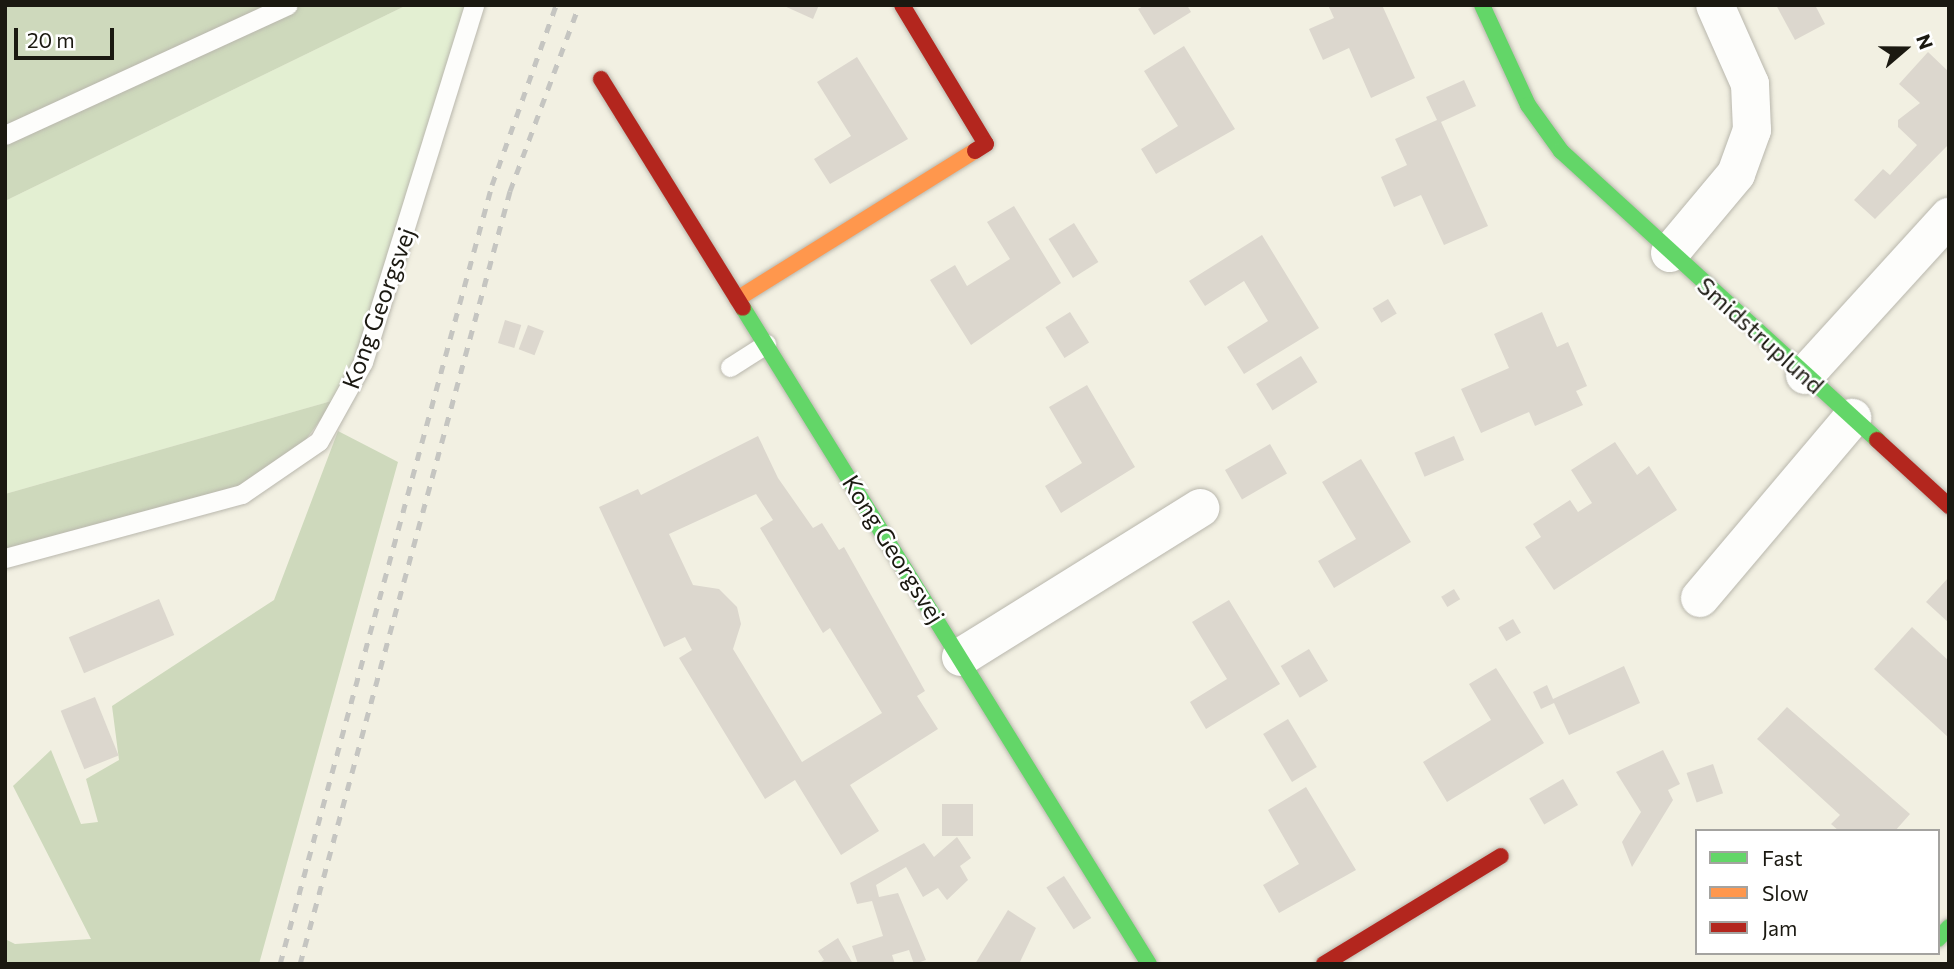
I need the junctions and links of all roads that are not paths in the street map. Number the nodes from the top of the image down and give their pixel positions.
1 (287, 5) edge
2 (474, 5) edge
3 (902, 5) edge
4 (1482, 5) edge
5 (1715, 5) edge
6 (601, 79) dead end
7 (5, 135) edge
8 (1949, 217) edge
9 (1670, 253) junction
10 (737, 299) junction
11 (766, 344) junction
12 (730, 367) dead end
13 (1805, 375) junction
14 (1852, 418) junction
15 (1949, 506) edge
16 (1200, 508) dead end
17 (5, 558) edge
18 (1700, 598) dead end
19 (961, 657) junction
20 (1501, 856) dead end
21 (1149, 964) edge
22 (1324, 964) edge

1 - 7 lane
2 - 17 lane, Kong Georgsvej
3 - 10 street
4 - 9 street, Smidstruplund
5 - 9 street
6 - 10 street, Kong Georgsvej
8 - 13 street
9 - 13 street, Smidstruplund
10 - 11 street, Kong Georgsvej
11 - 12 lane
11 - 19 street, Kong Georgsvej
13 - 14 street, Smidstruplund
14 - 15 street, Smidstruplund
14 - 18 street
16 - 19 street
19 - 21 street, Kong Georgsvej
20 - 22 street

